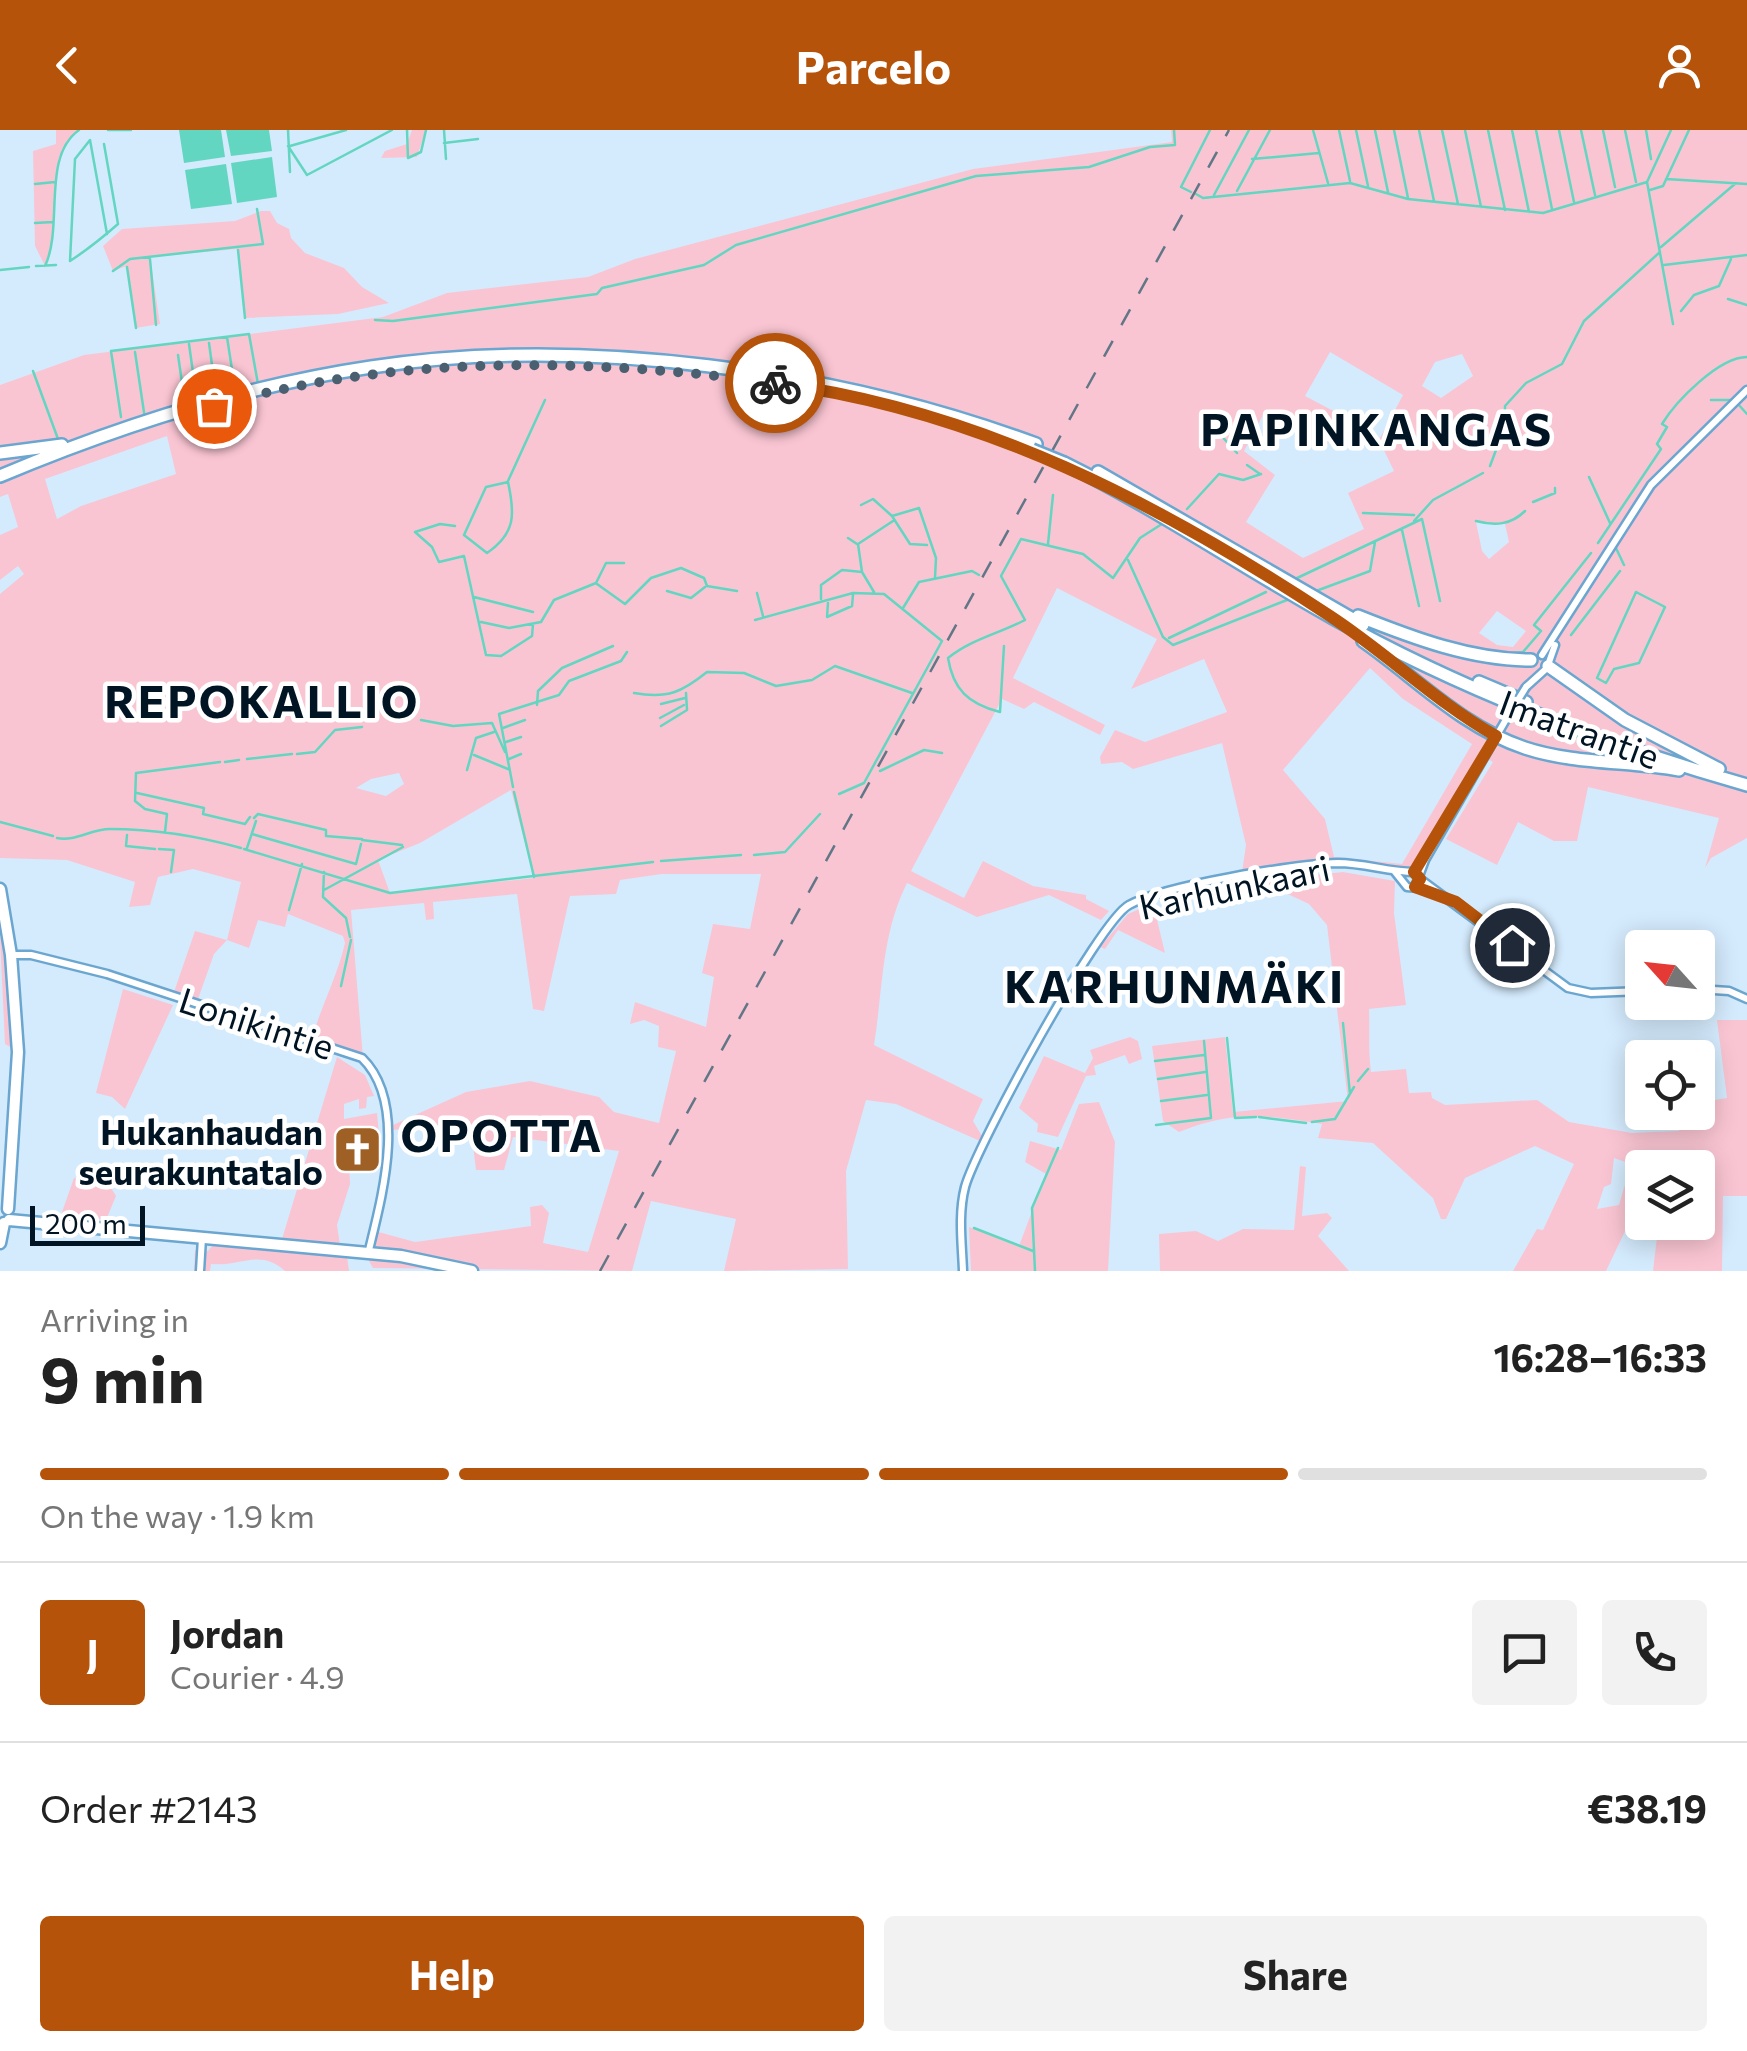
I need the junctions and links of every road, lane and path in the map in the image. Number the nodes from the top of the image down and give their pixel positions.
1 (1747, 390) edge
2 (91, 440) junction
3 (1034, 447) junction
4 (0, 453) edge
5 (1065, 460) junction
6 (0, 479) edge
7 (1317, 599) junction
8 (1332, 617) junction
9 (1540, 664) junction
10 (1496, 736) junction
11 (1716, 772) junction
12 (1747, 776) edge
13 (1747, 785) edge
14 (1414, 877) junction
15 (0, 889) edge
16 (11, 955) junction
17 (1715, 990) edge
18 (1625, 992) edge
19 (1747, 1000) edge
20 (4, 1214) edge
21 (202, 1238) junction
22 (0, 1244) edge
23 (368, 1254) junction
24 (200, 1271) edge
25 (472, 1271) edge
26 (963, 1271) edge

1 - 9 street
2 - 3 highway, Imatrantie
2 - 4 highway
2 - 6 highway, Imatrantie
3 - 5 highway, Imatrantie, bridge
3 - 6 highway, Imatrantie
5 - 7 highway, Imatrantie
5 - 8 highway, Imatrantie
7 - 9 highway
7 - 11 highway, Imatrantie
8 - 10 highway
8 - 11 highway, Imatrantie
9 - 10 street, bridge
9 - 11 highway
10 - 11 highway
10 - 14 street
11 - 12 highway, Imatrantie
11 - 13 highway, Imatrantie
14 - 18 street, Karhunkaari
14 - 26 street, Karhunkaari
15 - 16 main road
16 - 20 main road
16 - 23 street, Lonikintie
17 - 19 street
20 - 21 main road
20 - 22 main road
21 - 23 main road
21 - 24 street
23 - 25 main road

